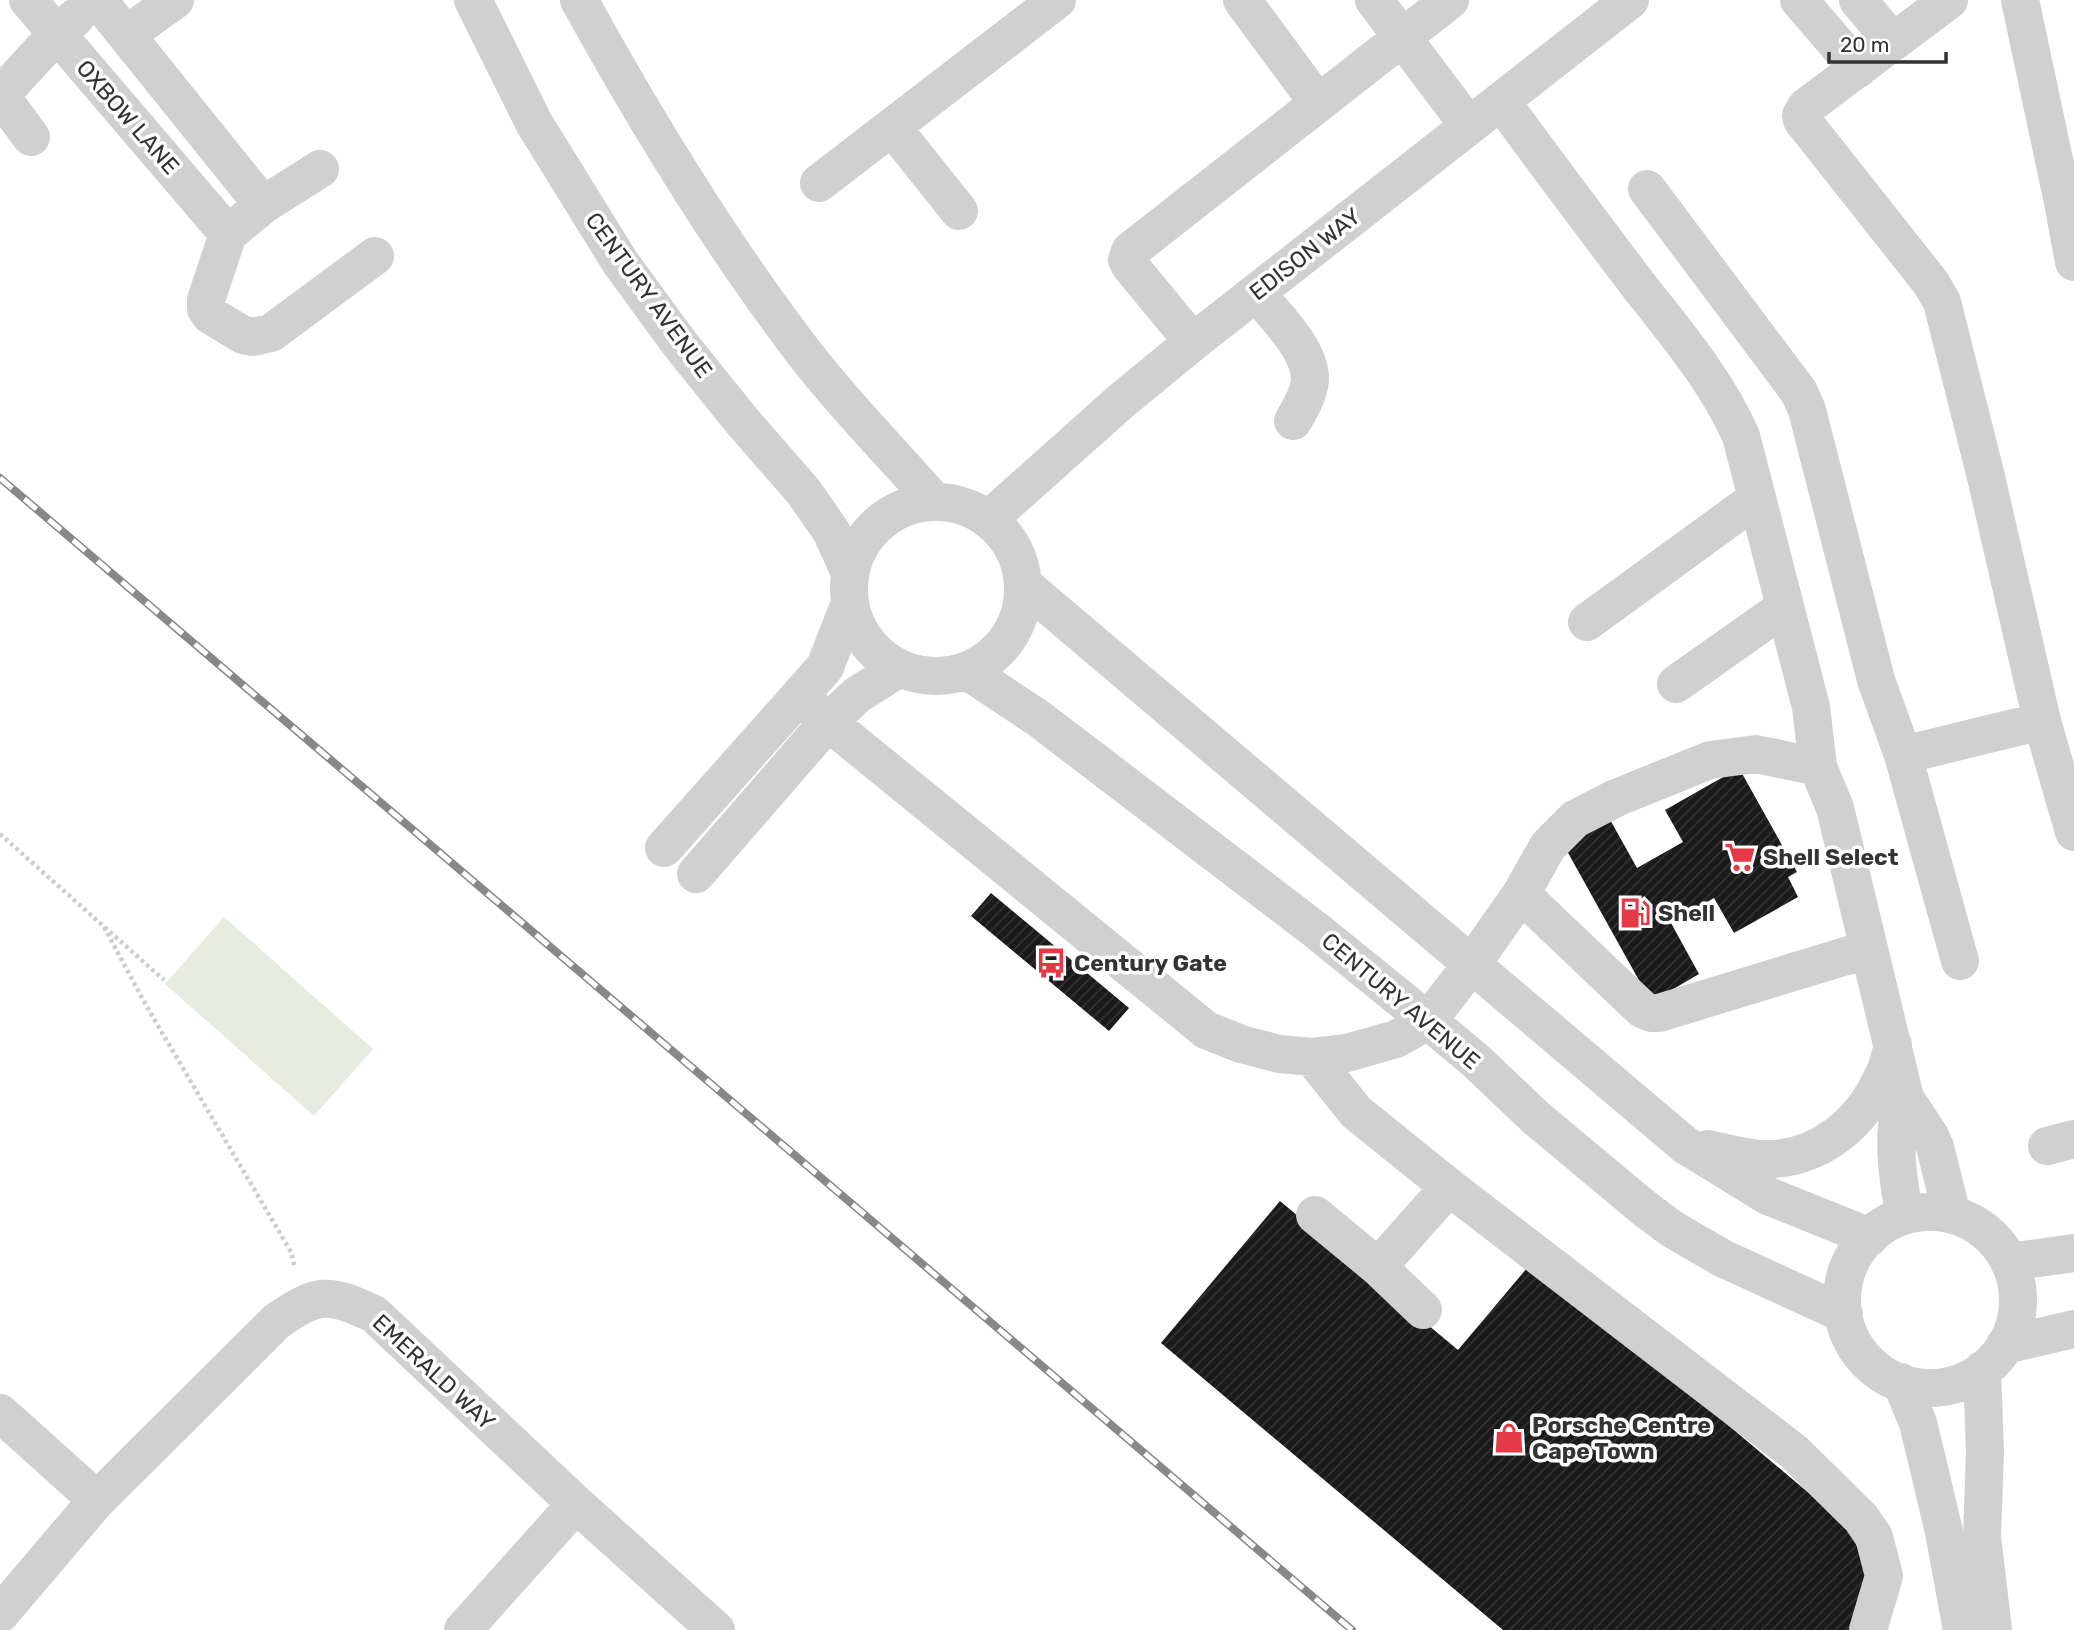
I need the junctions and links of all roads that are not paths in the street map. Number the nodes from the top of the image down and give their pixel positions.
1 (28, 0) edge
2 (97, 0) edge
3 (175, 0) edge
4 (473, 0) edge
5 (579, 0) edge
6 (1056, 0) edge
7 (1242, 0) edge
8 (1374, 0) edge
9 (1450, 0) edge
10 (1630, 0) edge
11 (1799, 0) edge
12 (1857, 0) edge
13 (1949, 0) edge
14 (2020, 0) edge
15 (57, 34) junction
16 (126, 35) junction
17 (1402, 37) junction
18 (1893, 42) junction
19 (1858, 69) junction
20 (1501, 101) junction
21 (1318, 103) junction
22 (1469, 126) junction
23 (892, 127) junction
24 (31, 137) dead end
25 (208, 137) junction
26 (320, 169) dead end
27 (175, 171) junction
28 (819, 183) dead end
29 (1647, 189) dead end
30 (262, 205) junction
31 (959, 211) dead end
32 (228, 234) junction
33 (375, 256) dead end
34 (2074, 262) edge
35 (1256, 293) junction
36 (1193, 342) junction
37 (1293, 421) dead end
38 (1756, 499) junction
39 (934, 501) junction
40 (989, 519) junction
41 (1024, 585) junction
42 (850, 588) junction
43 (1785, 607) junction
44 (1587, 622) dead end
45 (898, 668) junction
46 (967, 671) junction
47 (1676, 684) dead end
48 (800, 696) junction
49 (828, 722) junction
50 (2042, 722) junction
51 (1903, 755) junction
52 (1818, 767) junction
53 (2074, 832) edge
54 (664, 848) dead end
55 (696, 874) dead end
56 (1521, 894) junction
57 (1869, 949) junction
58 (1960, 961) dead end
59 (1472, 964) junction
60 (1428, 1021) junction
61 (1893, 1045) junction
62 (1312, 1057) junction
63 (1905, 1098) junction
64 (1685, 1144) junction
65 (1449, 1187) junction
66 (1315, 1215) dead end
67 (1952, 1215) junction
68 (1904, 1216) junction
69 (1870, 1237) junction
70 (2074, 1253) edge
71 (2010, 1262) junction
72 (1378, 1268) junction
73 (1423, 1310) dead end
74 (1844, 1314) junction
75 (2074, 1329) edge
76 (1994, 1357) junction
77 (1901, 1382) junction
78 (0, 1413) edge
79 (97, 1500) junction
80 (576, 1504) junction
81 (0, 1614) edge
82 (463, 1630) edge
83 (716, 1630) edge
84 (1868, 1630) edge
85 (1962, 1630) edge
86 (1993, 1630) edge

1 - 15 street, OXBOW LANE
2 - 15 street
2 - 16 street, OXBOW LANE
3 - 16 street
4 - 42 street, CENTURY AVENUE
5 - 39 street
6 - 23 street
7 - 21 street
8 - 17 street
9 - 17 street
10 - 20 street, EDISON WAY
11 - 19 street
12 - 18 street
13 - 18 street
14 - 34 street
15 - 24 street
15 - 27 street, OXBOW LANE
16 - 25 street, OXBOW LANE
17 - 21 street
17 - 22 street
18 - 19 street
19 - 50 street
20 - 22 street, EDISON WAY
20 - 38 street
21 - 36 street
22 - 35 street, EDISON WAY
23 - 28 street
23 - 31 street
25 - 27 street
25 - 30 street, OXBOW LANE
26 - 30 street
27 - 32 street, OXBOW LANE
29 - 51 street
30 - 32 street
32 - 33 street
35 - 36 street, EDISON WAY
35 - 37 street
36 - 40 street, EDISON WAY
38 - 43 street
38 - 44 street
39 - 40 street
39 - 42 street
40 - 41 street
41 - 46 street
41 - 59 street
42 - 45 street
42 - 48 street
43 - 47 street
43 - 52 street
45 - 46 street
45 - 49 street
46 - 60 street, CENTURY AVENUE
48 - 49 street
48 - 54 street
49 - 55 street
49 - 62 street
50 - 51 street
50 - 53 street
51 - 58 street
52 - 56 street
52 - 57 street
56 - 57 street
56 - 59 street
57 - 61 street
59 - 60 street
59 - 64 street
60 - 62 street
60 - 74 street, CENTURY AVENUE
61 - 63 street
61 - 64 street
62 - 65 street
63 - 67 street
63 - 68 street
64 - 69 street
65 - 72 street
65 - 84 street
66 - 72 street
67 - 68 street
67 - 71 street
68 - 69 street
69 - 74 street
70 - 71 street
71 - 76 street
72 - 73 street
74 - 77 street
75 - 76 street
76 - 77 street
76 - 86 street
77 - 85 street
78 - 79 street
79 - 80 street, EMERALD WAY
79 - 81 street, EMERALD WAY
80 - 82 street
80 - 83 street, EMERALD WAY

